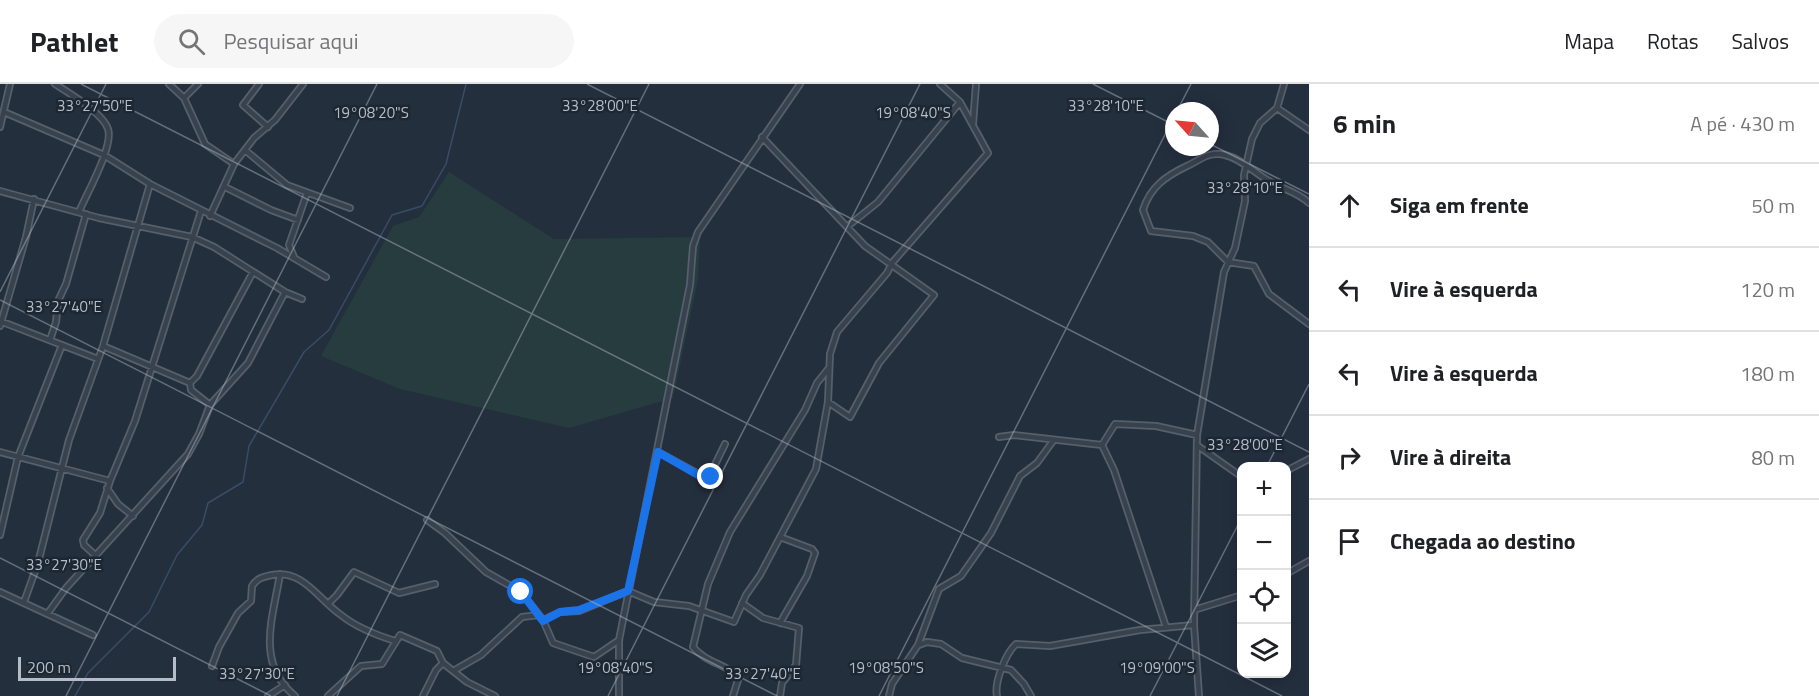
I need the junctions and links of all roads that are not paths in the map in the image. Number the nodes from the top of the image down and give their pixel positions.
1 (10, 84) edge
2 (55, 84) edge
3 (169, 84) edge
4 (198, 84) edge
5 (303, 84) edge
6 (800, 84) edge
7 (940, 84) edge
8 (976, 84) edge
9 (1284, 84) edge
10 (255, 85) edge
11 (184, 98) junction
12 (960, 102) junction
13 (1277, 108) junction
14 (4, 112) junction
15 (1, 118) edge
16 (973, 124) junction
17 (0, 127) edge
18 (268, 128) junction
19 (1309, 130) edge
20 (762, 137) junction
21 (245, 150) junction
22 (104, 155) junction
23 (234, 164) junction
24 (1246, 165) junction
25 (150, 184) junction
26 (225, 187) junction
27 (0, 190) edge
28 (307, 194) junction
29 (34, 199) junction
30 (1309, 203) edge
31 (350, 208) dead end
32 (201, 211) junction
33 (78, 212) junction
34 (86, 214) junction
35 (210, 216) junction
36 (298, 220) junction
37 (848, 226) junction
38 (139, 227) junction
39 (192, 237) junction
40 (295, 259) junction
41 (1228, 262) junction
42 (892, 263) junction
43 (253, 272) junction
44 (326, 277) dead end
45 (285, 292) junction
46 (302, 299) dead end
47 (0, 323) edge
48 (1309, 324) edge
49 (50, 340) junction
50 (62, 345) junction
51 (104, 346) junction
52 (98, 359) junction
53 (153, 365) junction
54 (829, 368) junction
55 (190, 383) junction
56 (828, 402) junction
57 (210, 405) junction
58 (1197, 435) junction
59 (999, 437) dead end
60 (1053, 441) junction
61 (725, 444) dead end
62 (1102, 445) junction
63 (1197, 445) junction
64 (0, 452) edge
65 (658, 452) junction
66 (18, 457) junction
67 (1309, 459) edge
68 (1291, 469) edge
69 (62, 470) junction
70 (1237, 473) edge
71 (110, 481) junction
72 (107, 488) junction
73 (133, 516) junction
74 (427, 520) dead end
75 (0, 535) edge
76 (780, 537) junction
77 (95, 555) junction
78 (1309, 561) edge
79 (1291, 572) edge
80 (280, 574) junction
81 (435, 584) dead end
82 (628, 591) junction
83 (0, 592) edge
84 (1237, 597) edge
85 (24, 602) junction
86 (328, 603) junction
87 (742, 603) junction
88 (1194, 610) junction
89 (703, 612) junction
90 (48, 613) junction
91 (539, 615) junction
92 (543, 621) junction
93 (780, 622) junction
94 (1194, 625) junction
95 (1166, 627) junction
96 (93, 635) dead end
97 (395, 640) junction
98 (619, 640) junction
99 (918, 645) junction
100 (443, 663) junction
101 (212, 666) dead end
102 (1003, 667) junction
103 (455, 670) junction
104 (285, 685) junction
105 (268, 696) edge
106 (295, 696) edge
107 (328, 696) edge
108 (423, 696) edge
109 (495, 696) edge
110 (619, 696) edge
111 (733, 696) edge
112 (780, 696) edge
113 (889, 696) edge
114 (997, 696) edge
115 (1031, 696) edge
116 (1199, 696) edge

1 - 14 street
2 - 22 street
3 - 11 street
4 - 11 street
5 - 18 street
6 - 20 street
7 - 12 street
8 - 16 street
9 - 13 street
10 - 18 street
11 - 23 street
12 - 16 street
12 - 37 street
13 - 19 street
13 - 24 street
14 - 15 street
14 - 22 street
15 - 17 street
16 - 42 street
18 - 21 street
20 - 37 street
20 - 65 street
21 - 23 street
21 - 28 street
22 - 25 street
22 - 33 street
23 - 26 street
24 - 30 street
24 - 41 street
24 - 41 street
25 - 32 street
25 - 38 street
26 - 35 street
26 - 36 street
27 - 29 street
28 - 31 street
28 - 36 street
29 - 33 street
29 - 47 street
32 - 35 street
32 - 39 street
33 - 34 street
34 - 38 street
34 - 49 street
35 - 40 street
36 - 40 street
37 - 42 street
38 - 39 street
38 - 51 street
39 - 43 street
39 - 53 street
40 - 44 street
41 - 48 street
41 - 58 street
42 - 54 street
42 - 56 street
43 - 45 street
43 - 55 street
45 - 46 street
45 - 57 street
47 - 49 street
49 - 50 street
50 - 52 street
50 - 66 street
51 - 52 street
51 - 53 street
52 - 69 street
53 - 55 street
53 - 71 street
54 - 56 street
54 - 89 street
55 - 57 street
56 - 76 street
57 - 73 street
58 - 62 street
58 - 63 street
59 - 60 street
60 - 62 street
60 - 99 street
61 - 65 street
62 - 95 street
63 - 70 street
63 - 88 street
64 - 66 street
65 - 82 street
66 - 69 street
66 - 75 street
67 - 68 street
69 - 71 street
69 - 85 street
71 - 72 street
72 - 73 street
72 - 77 street
73 - 77 street
74 - 91 street
76 - 87 street
76 - 93 street
77 - 90 street
78 - 79 street
80 - 86 street
80 - 101 street
80 - 104 street
81 - 86 street
82 - 89 street
82 - 92 street
82 - 98 street
83 - 85 street
84 - 88 street
85 - 90 street
86 - 97 street
87 - 89 street
87 - 93 street
88 - 94 street
89 - 111 street
90 - 96 street
91 - 92 street
91 - 103 street
92 - 98 street
93 - 112 street
94 - 95 street
94 - 116 street
95 - 102 street
97 - 100 street
97 - 107 street
98 - 110 street
99 - 102 street
99 - 113 street
100 - 103 street
100 - 108 street
102 - 114 street
102 - 115 street
103 - 109 street
104 - 105 street
104 - 106 street

